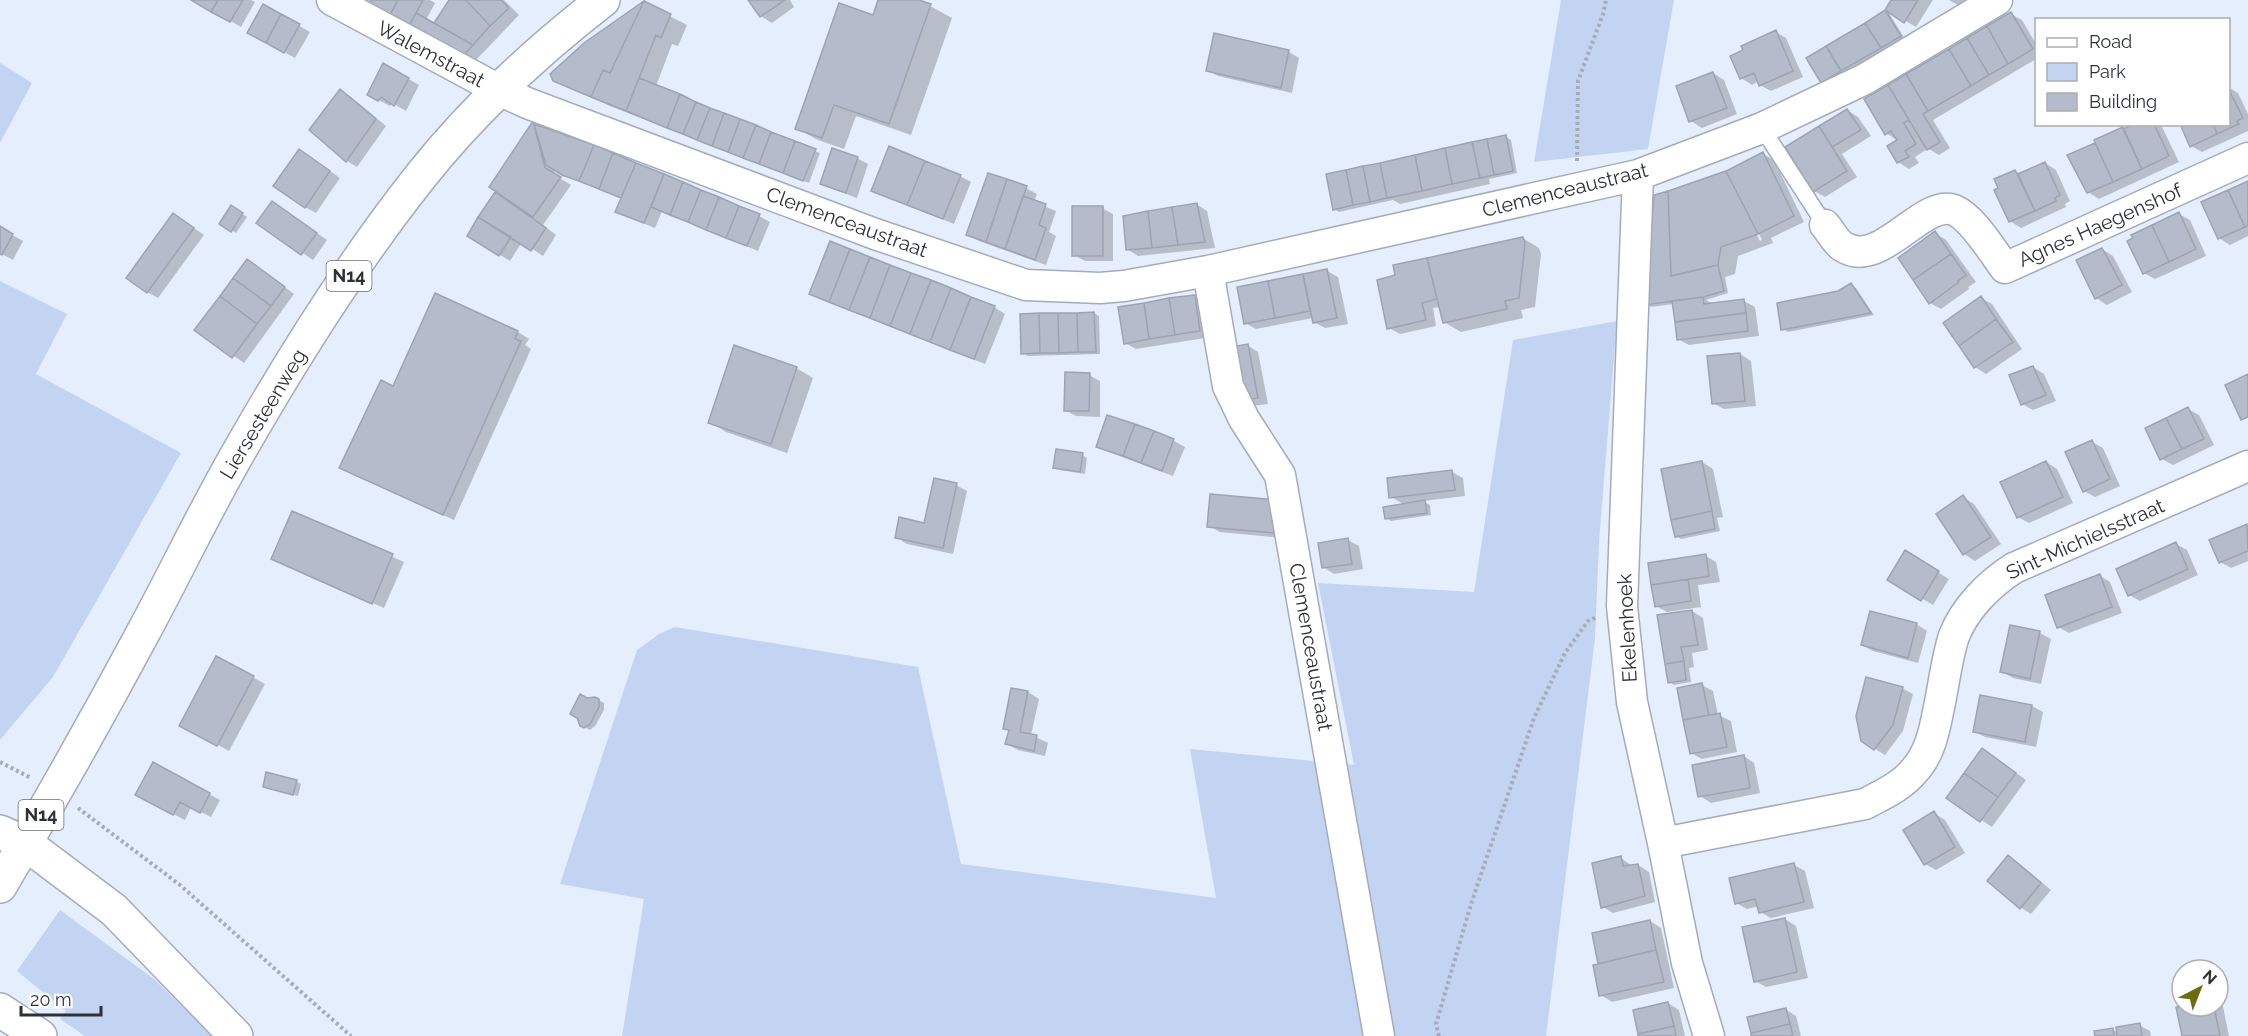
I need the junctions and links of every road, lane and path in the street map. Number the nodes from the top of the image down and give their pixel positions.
1 (332, 0) edge
2 (603, 0) edge
3 (1606, 0) edge
4 (1997, 0) edge
5 (499, 90) junction
6 (1762, 128) junction
7 (2248, 158) edge
8 (1638, 175) junction
9 (1576, 189) junction
10 (1825, 225) joint
11 (1208, 271) junction
12 (2248, 466) edge
13 (1622, 606) junction
14 (0, 762) edge
15 (55, 790) junction
16 (13, 837) edge
17 (1664, 843) junction
18 (0, 886) edge
19 (2, 1011) edge
20 (40, 1036) edge
21 (236, 1036) edge
22 (351, 1036) edge
23 (1379, 1036) edge
24 (1439, 1036) edge
25 (1709, 1036) edge

1 - 5 street, Walemstraat
2 - 5 main road, Liersesteenweg / N14
3 - 9 path
4 - 6 street, Clemenceaustraat
5 - 11 street, Clemenceaustraat
5 - 15 main road, Liersesteenweg / N14
6 - 8 street, Clemenceaustraat
6 - 10 lane, Agnes Haegenshof
7 - 10 street, Agnes Haegenshof
8 - 9 street, Clemenceaustraat
8 - 13 street, Ekelenhoek
9 - 11 street, Clemenceaustraat
11 - 23 street, Clemenceaustraat
12 - 17 street, Sint-Michielsstraat
13 - 17 street, Ekelenhoek
13 - 24 path
14 - 15 path
15 - 16 main road, Liersesteenweg / N14
15 - 22 path
16 - 18 main road, Liersesteenweg / N14
16 - 21 main road
17 - 25 street, Ekelenhoek
19 - 20 main road

